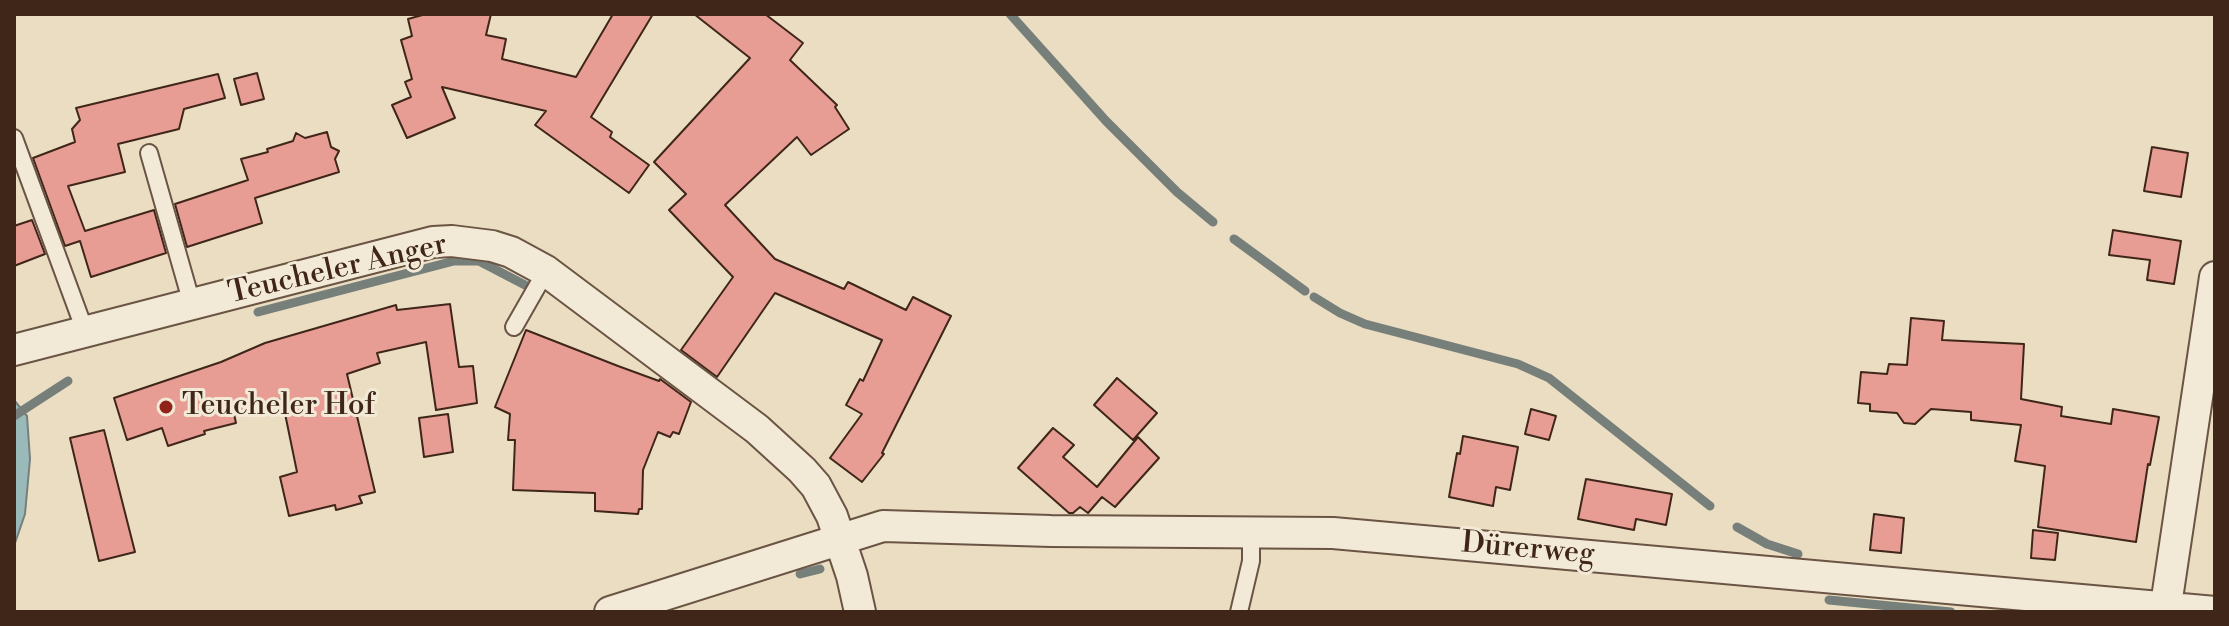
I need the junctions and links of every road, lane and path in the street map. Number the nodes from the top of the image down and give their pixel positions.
1 (14, 138) edge
2 (149, 153) dead end
3 (546, 271) junction
4 (2215, 277) edge
5 (192, 304) junction
6 (514, 327) dead end
7 (85, 331) junction
8 (14, 350) edge
9 (1251, 531) junction
10 (841, 539) junction
11 (2166, 610) edge
12 (610, 612) edge
13 (860, 612) edge
14 (1239, 612) edge
15 (2215, 612) edge

1 - 7 lane
2 - 5 lane
3 - 5 street, Teucheler Anger
3 - 6 lane
3 - 10 street, Teucheler Anger
4 - 11 street
5 - 7 street, Teucheler Anger
7 - 8 street, Teucheler Anger
9 - 10 street, Dürerweg
9 - 11 street, Dürerweg
9 - 14 lane
10 - 12 street, Dürerweg
10 - 13 street, Teucheler Anger
11 - 15 street, Dürerweg

